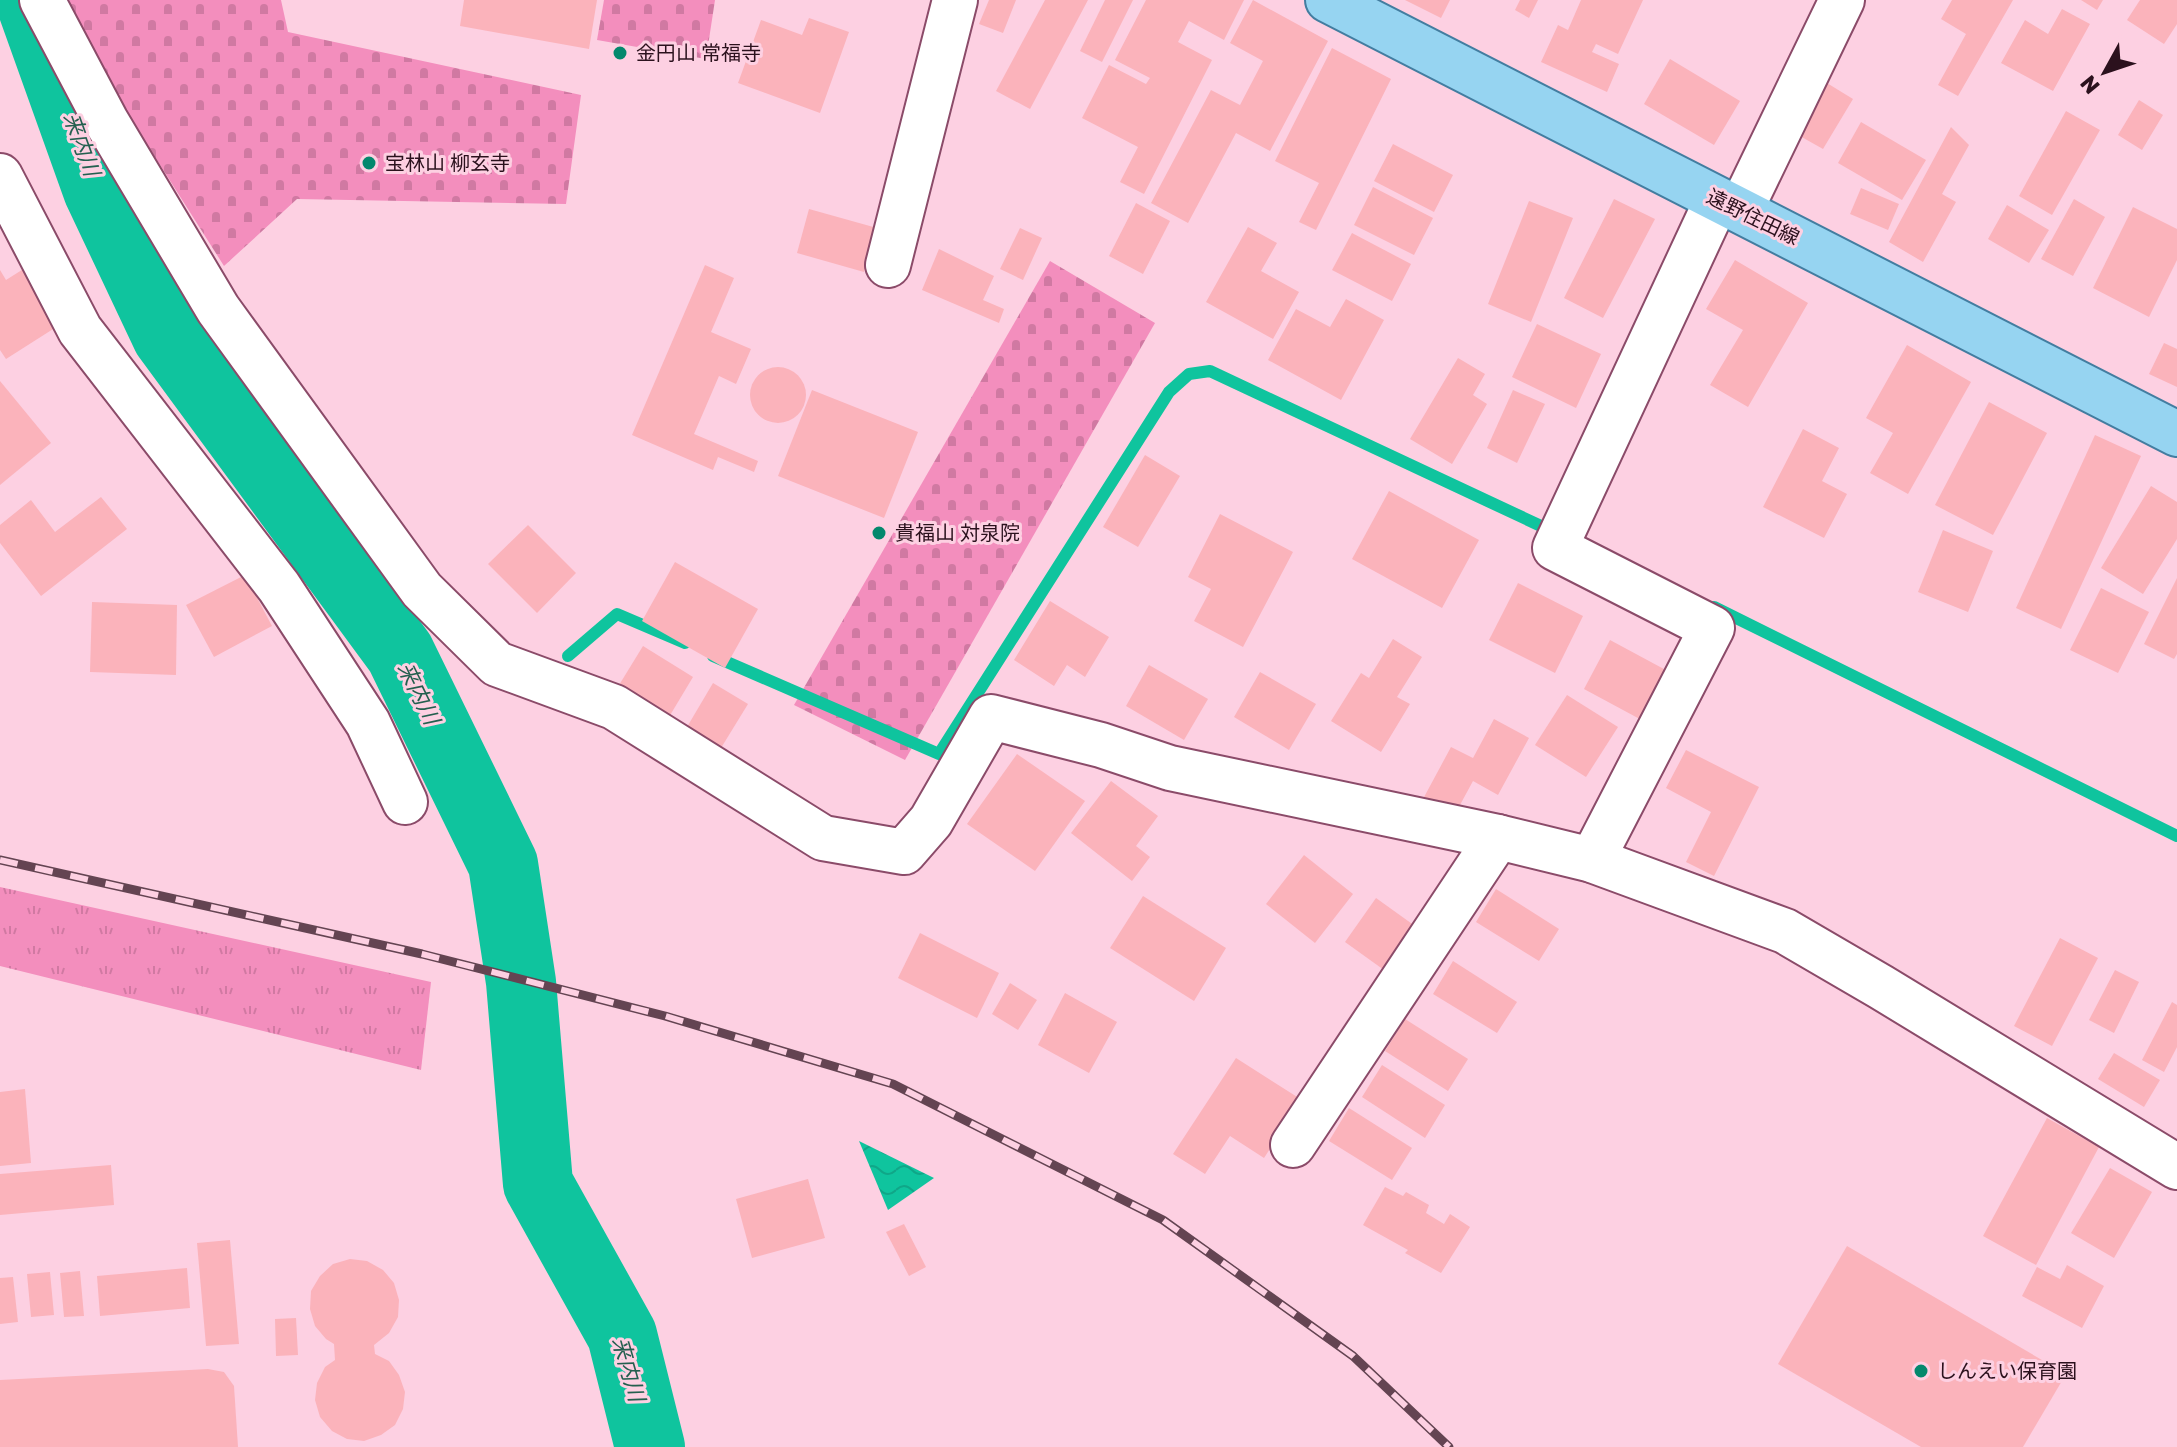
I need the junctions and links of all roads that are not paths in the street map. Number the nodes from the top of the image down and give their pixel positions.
1 (42, 0) edge
2 (955, 0) edge
3 (1328, 0) edge
4 (1842, 0) edge
5 (0, 176) edge
6 (1729, 205) junction
7 (888, 265) dead end
8 (2177, 434) edge
9 (405, 802) dead end
10 (1498, 837) junction
11 (1592, 860) junction
12 (1293, 1145) dead end
13 (2177, 1167) edge

1 - 10 street
2 - 7 street
3 - 6 main road, 遠野住田線
4 - 6 street
5 - 9 street
6 - 8 main road, 遠野住田線
6 - 11 street
10 - 11 street
10 - 12 street
11 - 13 street

